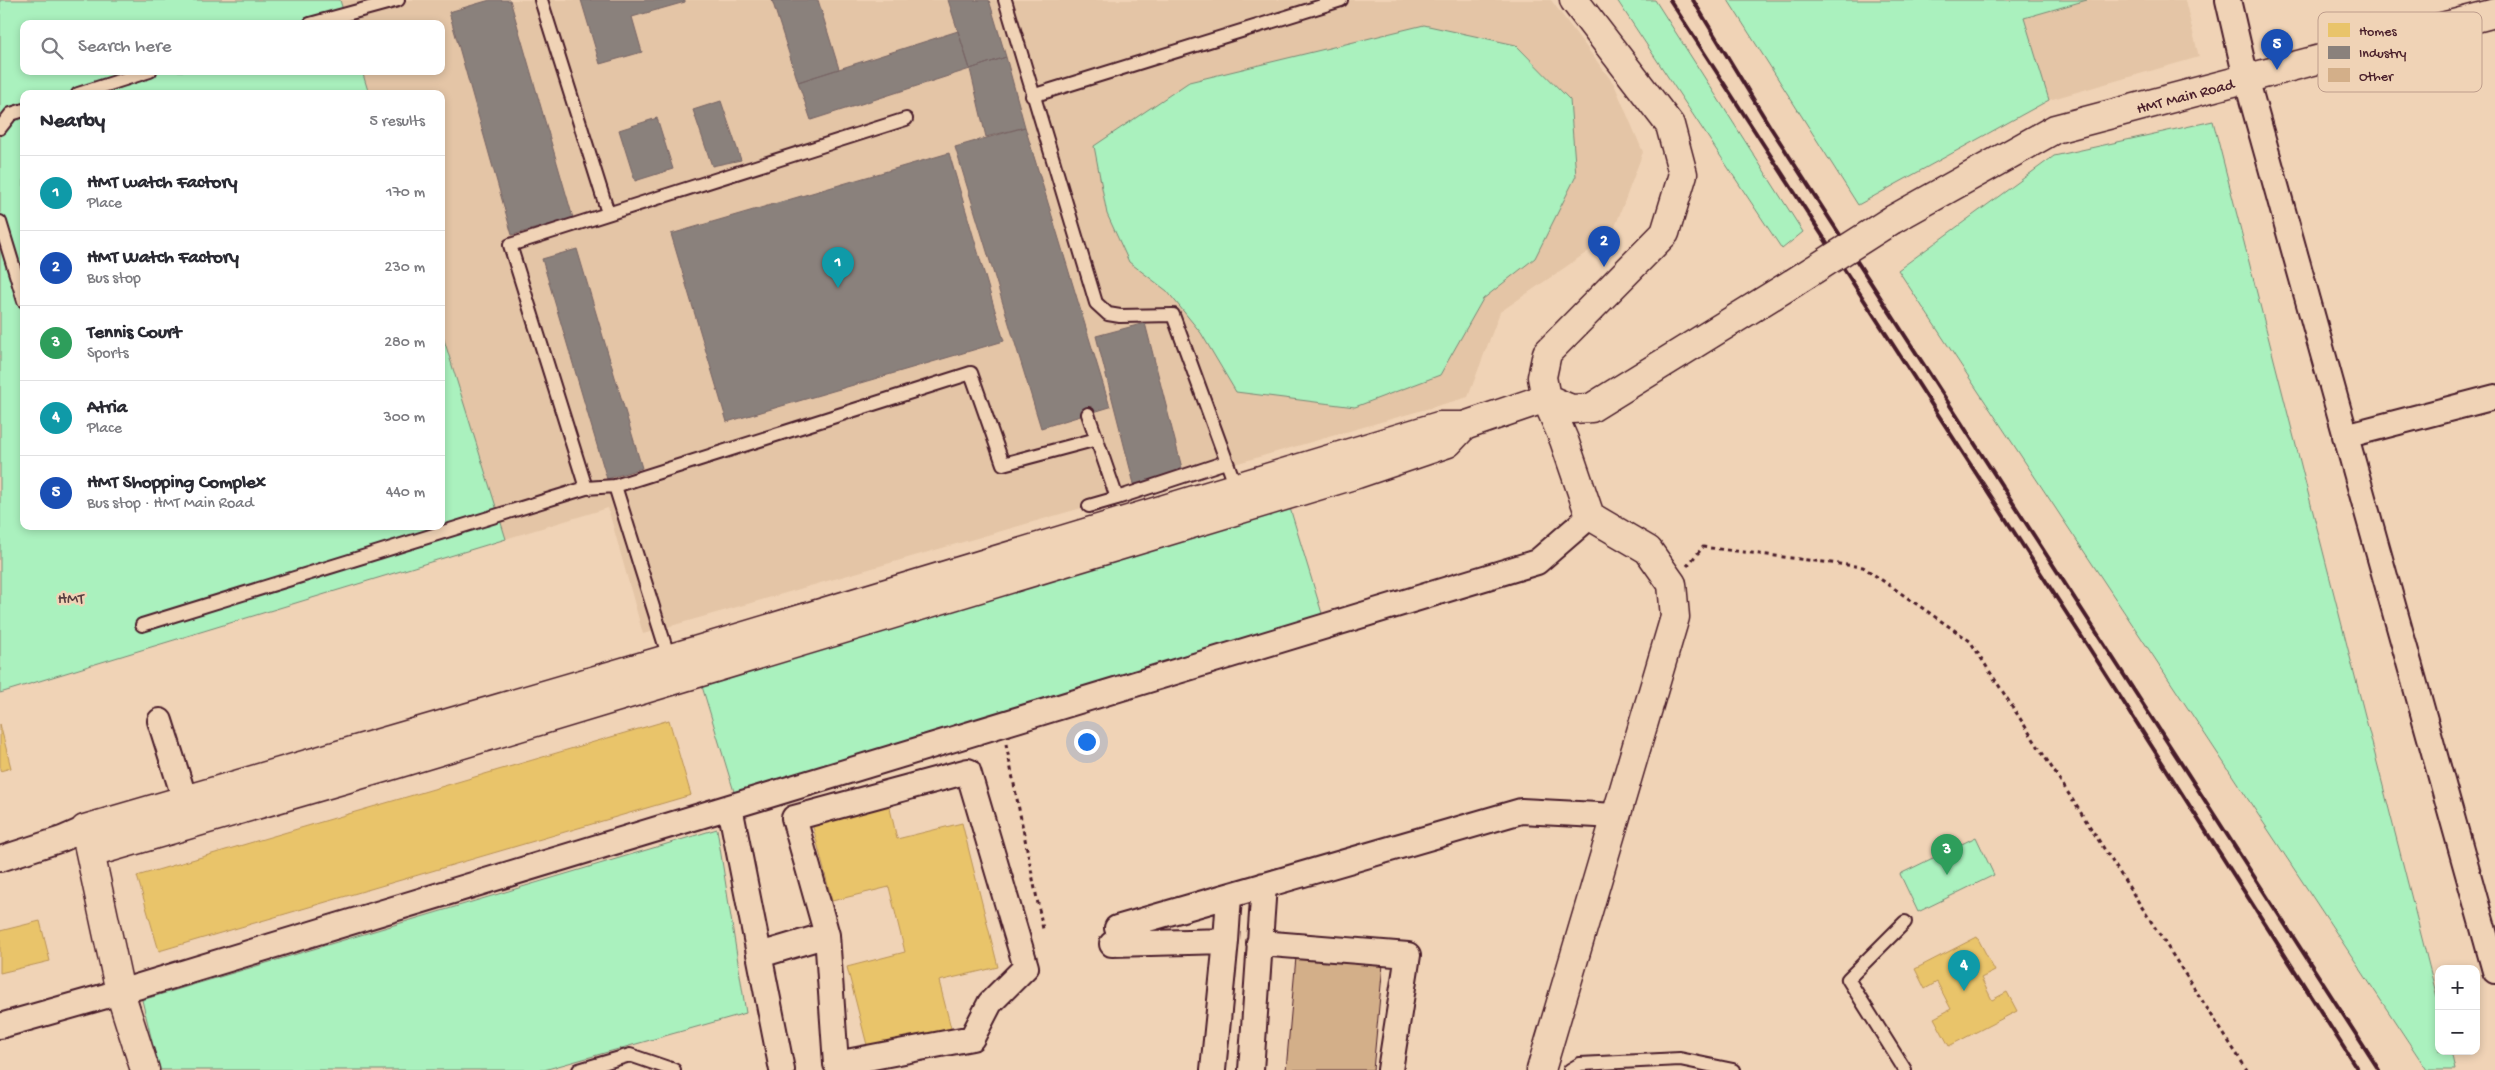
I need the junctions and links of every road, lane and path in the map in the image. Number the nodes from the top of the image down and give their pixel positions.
1 (398, 0) edge
2 (541, 0) edge
3 (1004, 0) edge
4 (1341, 0) edge
5 (1574, 0) edge
6 (2228, 0) edge
7 (2495, 13) edge
8 (2482, 16) edge
9 (325, 20) edge
10 (2318, 59) edge
11 (137, 75) edge
12 (2246, 78) junction
13 (91, 90) edge
14 (1032, 96) junction
15 (20, 111) edge
16 (906, 119) dead end
17 (0, 128) edge
18 (608, 214) junction
19 (0, 222) edge
20 (20, 288) edge
21 (1546, 398) junction
22 (2495, 398) edge
23 (1088, 414) dead end
24 (1464, 426) junction
25 (2345, 436) junction
26 (1097, 439) junction
27 (1226, 462) junction
28 (615, 486) junction
29 (1236, 487) junction
30 (586, 488) junction
31 (1117, 498) junction
32 (1089, 506) dead end
33 (1590, 516) junction
34 (1672, 584) junction
35 (142, 625) dead end
36 (669, 658) junction
37 (160, 722) dead end
38 (1002, 724) junction
39 (389, 753) junction
40 (185, 800) junction
41 (730, 807) junction
42 (1616, 816) junction
43 (88, 841) junction
44 (0, 859) edge
45 (1264, 885) junction
46 (1229, 896) junction
47 (1905, 922) dead end
48 (1043, 929) dead end
49 (827, 935) junction
50 (1226, 941) junction
51 (1259, 943) junction
52 (760, 955) junction
53 (2495, 971) edge
54 (120, 992) junction
55 (0, 1026) edge
56 (145, 1070) edge
57 (579, 1070) edge
58 (674, 1070) edge
59 (782, 1070) edge
60 (1213, 1070) edge
61 (1251, 1070) edge
62 (1390, 1070) edge
63 (1542, 1070) edge
64 (1570, 1070) edge
65 (1733, 1070) edge
66 (1905, 1070) edge
67 (2247, 1070) edge

1 - 9 lane
2 - 18 lane
3 - 14 lane
4 - 14 lane
5 - 21 street
6 - 12 street
7 - 8 street, HMT Main Road
10 - 12 street, HMT Main Road
11 - 13 lane
12 - 21 street, HMT Main Road, bridge
12 - 25 street
14 - 27 lane
15 - 17 lane
16 - 18 lane
18 - 30 lane
19 - 20 lane
21 - 24 street
21 - 33 street
22 - 25 street
23 - 26 lane
24 - 29 street
24 - 39 street
25 - 53 street
26 - 28 lane
26 - 31 lane
27 - 29 lane
27 - 31 lane
28 - 30 lane
28 - 36 lane
29 - 36 street
30 - 35 lane
31 - 32 lane
33 - 34 street
33 - 38 street
34 - 42 street
34 - 67 path
36 - 39 street
37 - 40 street
38 - 41 street
38 - 48 path
39 - 40 street
39 - 43 street
40 - 43 street
41 - 52 street
41 - 54 street
42 - 45 street
42 - 63 street
43 - 44 street
43 - 54 street
45 - 46 street
45 - 51 street
46 - 50 street
46 - 50 street
47 - 66 lane
49 - 49 street
49 - 52 street
50 - 60 street
51 - 61 street
51 - 62 street
52 - 59 street
54 - 55 street
54 - 56 street
57 - 58 lane
64 - 65 lane

